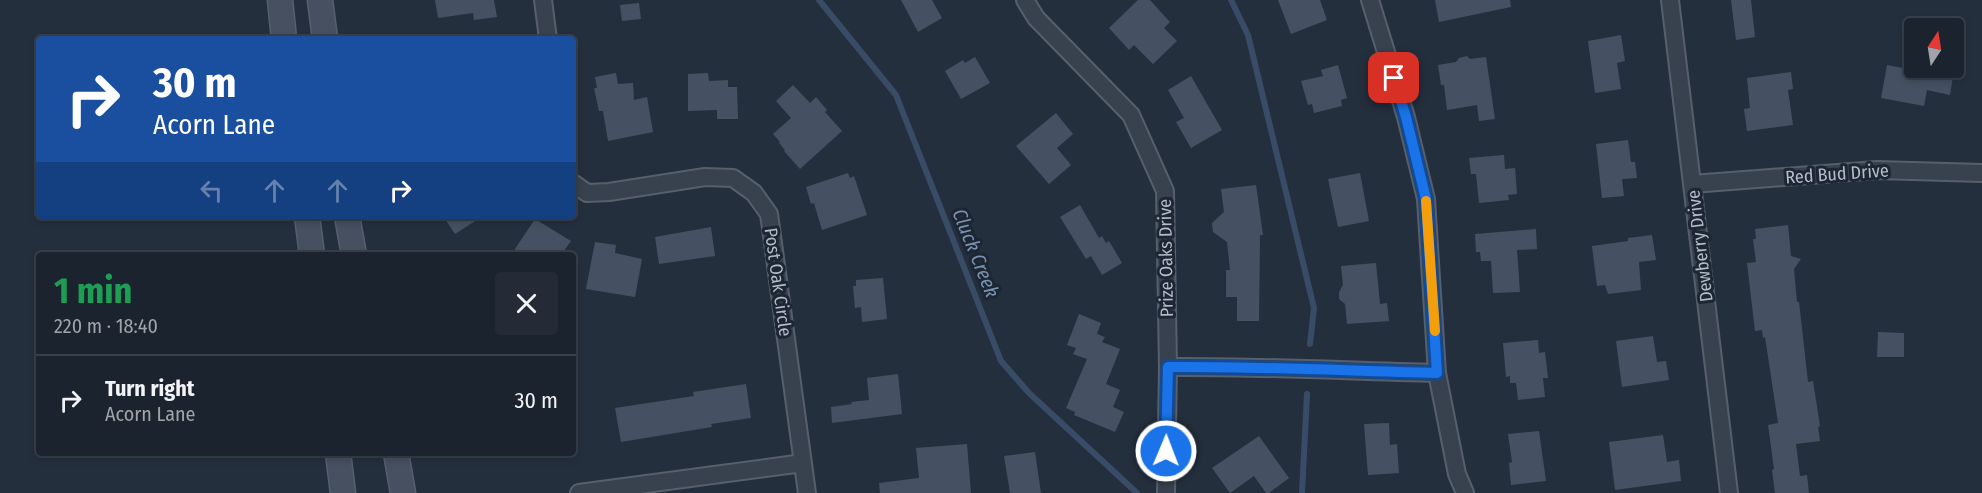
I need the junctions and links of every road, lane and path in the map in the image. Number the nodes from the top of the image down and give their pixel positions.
1 (280, 0) edge
2 (320, 0) edge
3 (543, 0) edge
4 (1025, 0) edge
5 (1370, 0) edge
6 (1670, 0) edge
7 (284, 36) edge
8 (325, 36) edge
9 (548, 36) edge
10 (1982, 173) edge
11 (1692, 184) junction
12 (576, 185) edge
13 (307, 219) edge
14 (348, 219) edge
15 (312, 252) edge
16 (353, 252) edge
17 (1168, 367) junction
18 (1437, 373) junction
19 (338, 456) edge
20 (397, 456) edge
21 (803, 463) junction
22 (343, 493) edge
23 (403, 493) edge
24 (579, 493) edge
25 (807, 493) edge
26 (1166, 493) edge
27 (1465, 493) edge
28 (1729, 493) edge

1 - 7 main road
2 - 8 main road
3 - 9 street
4 - 17 street, Prize Oaks Drive
5 - 18 street
6 - 11 street, Dewberry Drive
10 - 11 street, Red Bud Drive
11 - 28 street, Dewberry Drive
12 - 21 street, Post Oak Circle
13 - 15 main road
14 - 16 main road
17 - 18 street
17 - 26 street, Prize Oaks Drive
18 - 27 street
19 - 22 main road
20 - 23 main road
21 - 24 street
21 - 25 street, Post Oak Circle

